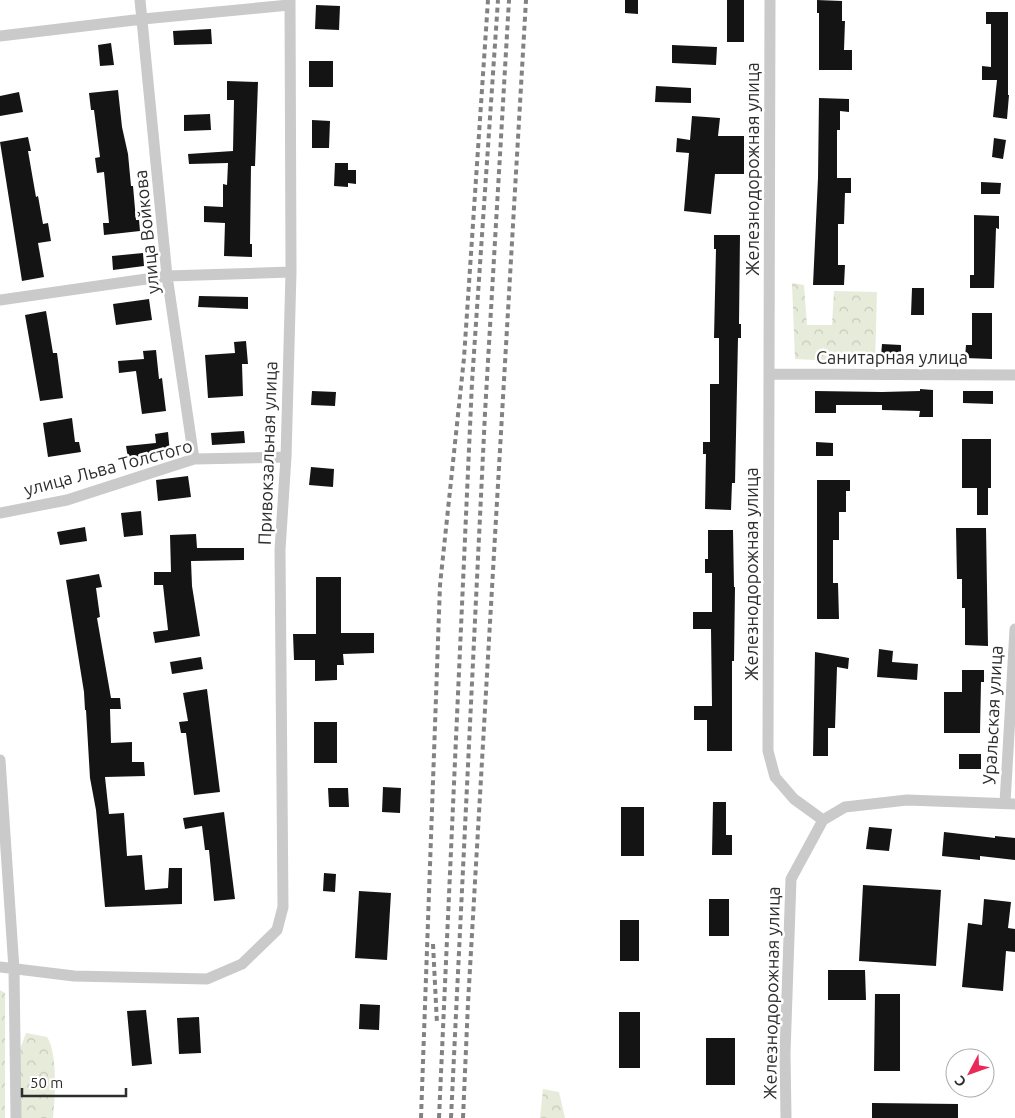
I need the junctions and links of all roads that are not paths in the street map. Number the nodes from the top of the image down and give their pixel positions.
1 (140, 0) edge
2 (770, 0) edge
3 (290, 3) edge
4 (143, 20) junction
5 (0, 36) edge
6 (291, 272) junction
7 (167, 276) junction
8 (0, 300) edge
9 (769, 374) junction
10 (1015, 375) edge
11 (286, 457) junction
12 (194, 459) junction
13 (0, 513) edge
14 (1015, 629) edge
15 (0, 760) edge
16 (1010, 804) edge
17 (823, 820) junction
18 (0, 967) edge
19 (14, 969) junction
20 (16, 1118) edge
21 (786, 1118) edge

1 - 4 street, улица Войкова
2 - 9 street, Железнодорожная улица
3 - 4 street
3 - 6 street, Привокзальная улица
4 - 5 street
4 - 7 street, улица Войкова
6 - 7 street
6 - 11 street, Привокзальная улица
7 - 8 street
7 - 12 street, улица Войкова
9 - 10 street, Санитарная улица
9 - 17 street, Железнодорожная улица
11 - 12 street, улица Льва Толстого
11 - 19 street, Привокзальная улица
12 - 13 street, улица Льва Толстого
14 - 16 street, Уральская улица
15 - 19 street
16 - 17 street
17 - 21 street, Железнодорожная улица
18 - 19 street, Привокзальная улица
19 - 20 street

